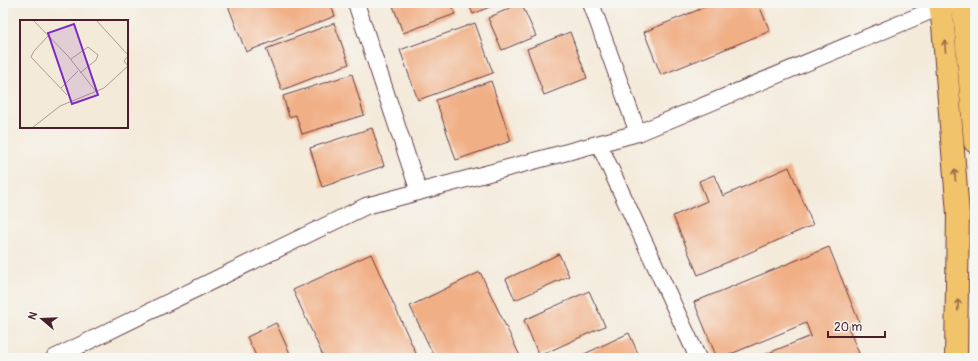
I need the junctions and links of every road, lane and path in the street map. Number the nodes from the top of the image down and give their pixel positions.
1 (356, 3) edge
2 (591, 3) edge
3 (962, 3) edge
4 (940, 5) edge
5 (638, 133) junction
6 (975, 142) edge
7 (599, 144) junction
8 (419, 192) junction
9 (54, 358) edge
10 (698, 358) edge
11 (956, 358) edge

1 - 8 street
2 - 5 street
3 - 4 street
3 - 6 main road
4 - 5 street
11 -> 4 main road
5 - 7 street
7 - 8 street
7 - 10 street
8 - 9 street

